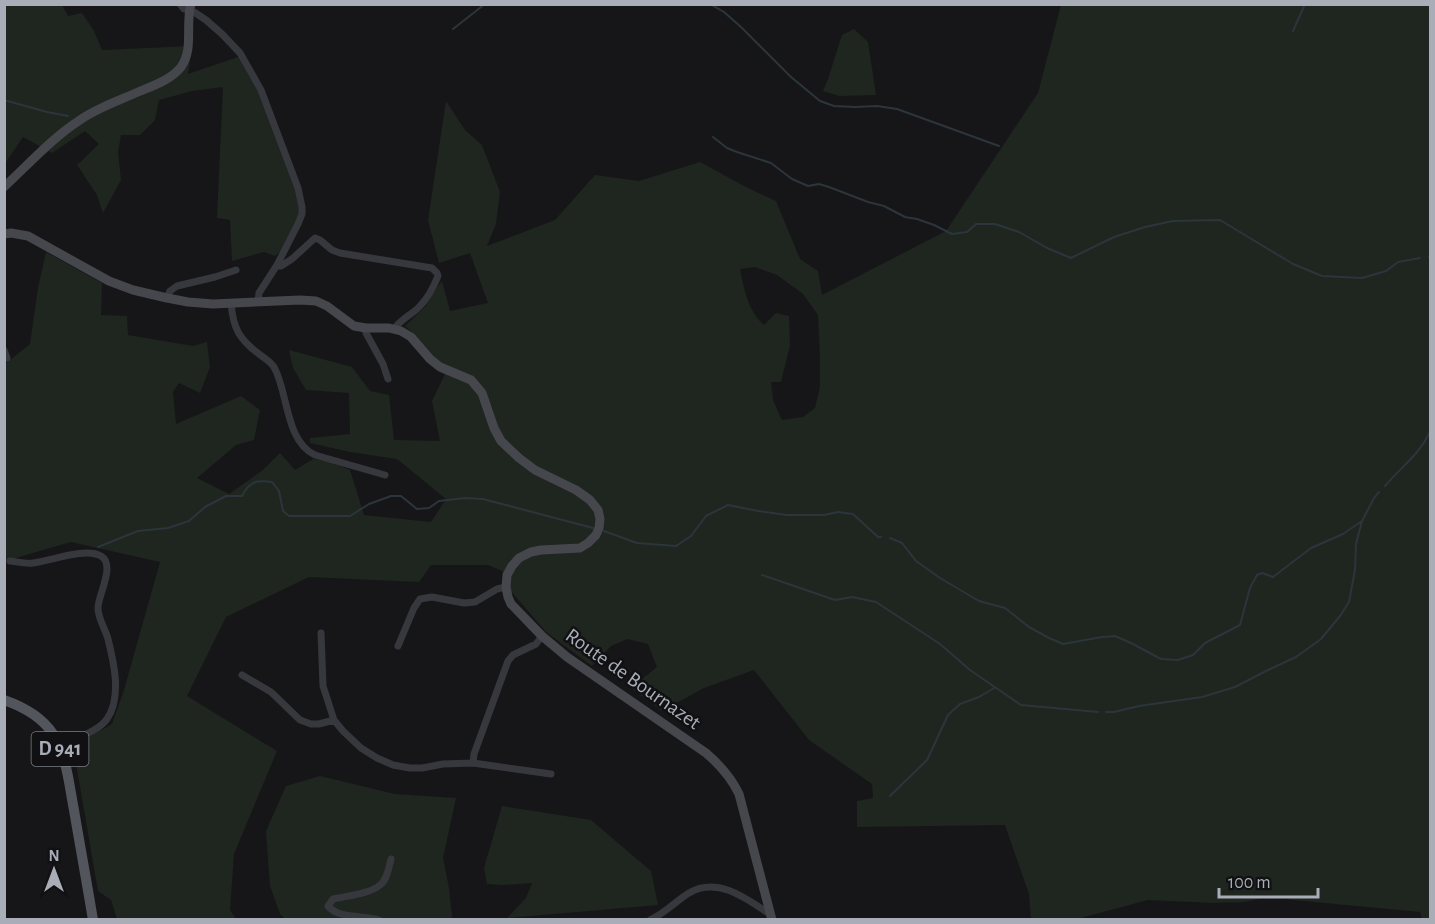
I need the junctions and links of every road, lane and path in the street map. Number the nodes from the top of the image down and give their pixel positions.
1 (180, 4) edge
2 (190, 8) edge
3 (4, 187) edge
4 (4, 234) edge
5 (277, 265) junction
6 (236, 270) dead end
7 (167, 298) junction
8 (258, 302) junction
9 (231, 303) junction
10 (366, 328) junction
11 (394, 329) junction
12 (4, 350) edge
13 (7, 358) dead end
14 (388, 378) dead end
15 (385, 475) dead end
16 (10, 561) dead end
17 (506, 587) junction
18 (321, 633) dead end
19 (542, 636) junction
20 (398, 646) dead end
21 (242, 675) dead end
22 (4, 700) edge
23 (334, 720) junction
24 (58, 744) junction
25 (473, 763) junction
26 (550, 774) dead end
27 (391, 859) dead end
28 (771, 917) edge
29 (93, 920) edge
30 (379, 920) edge
31 (650, 920) edge

1 - 2 street
2 - 3 street
2 - 5 street
4 - 7 street
5 - 8 street
5 - 11 street
6 - 7 street
7 - 9 street
8 - 9 street
8 - 10 street
9 - 15 street
10 - 11 street
10 - 14 street
11 - 17 street
12 - 13 street
16 - 24 street
17 - 19 street, Route de Bournazet
17 - 20 street
18 - 23 street
19 - 25 street
19 - 28 street, Route de Bournazet
21 - 23 street
22 - 24 main road, D 941
23 - 25 street
24 - 29 main road, D 941
25 - 26 street
27 - 30 street
28 - 31 street

